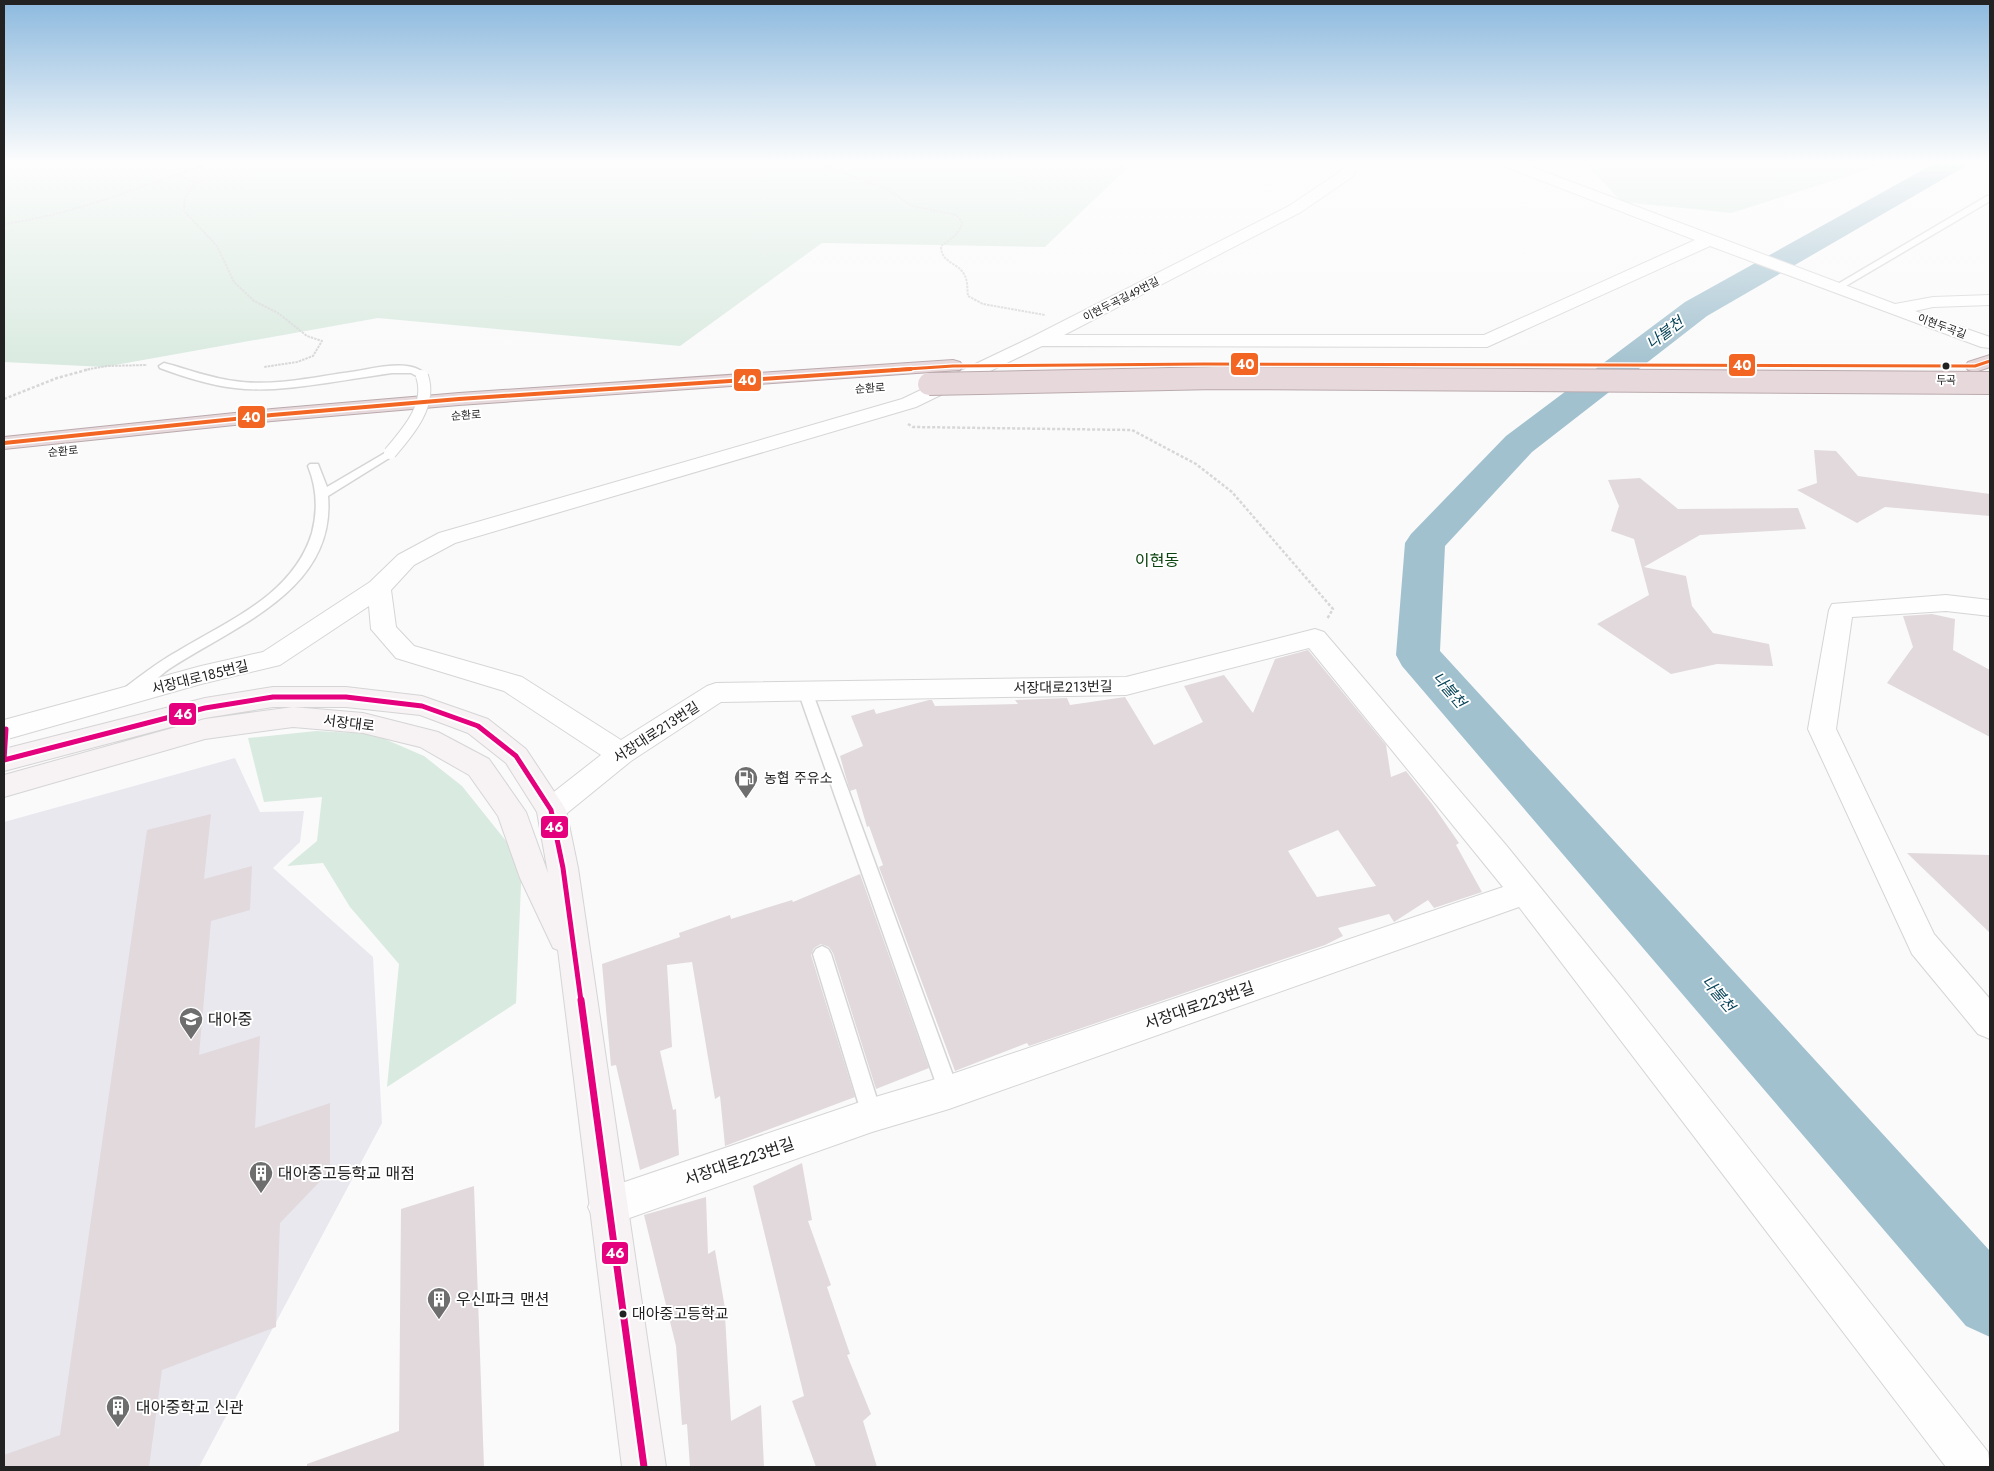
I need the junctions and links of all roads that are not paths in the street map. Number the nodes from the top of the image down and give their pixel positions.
1 (1253, 231) edge
2 (1686, 231) edge
3 (1932, 231) edge
4 (1710, 240) junction
5 (1832, 287) junction
6 (1990, 300) edge
7 (1896, 309) junction
8 (1039, 341) junction
9 (1986, 359) edge
10 (164, 366) road end
11 (1964, 382) junction
12 (1990, 383) edge
13 (1990, 388) edge
14 (887, 409) joint
15 (4, 443) edge
16 (4, 457) edge
17 (314, 466) dead end
18 (323, 494) junction
19 (379, 588) junction
20 (1990, 608) edge
21 (805, 691) junction
22 (123, 697) junction
23 (5, 742) edge
24 (621, 754) junction
25 (4, 786) edge
26 (551, 810) junction
27 (1525, 892) junction
28 (822, 954) dead end
29 (575, 959) junction
30 (1990, 1023) edge
31 (949, 1092) junction
32 (872, 1115) junction
33 (607, 1208) junction
34 (644, 1467) edge
35 (1973, 1467) edge

1 - 8 street, 이현두곡길49번길
2 - 4 street
3 - 5 lane
4 - 5 street, 이현두곡길
4 - 8 street
5 - 7 street, 이현두곡길
6 - 7 street, 이현두곡길
7 - 9 street, 이현두곡길
8 - 14 street, 이현두곡길49번길
9 - 15 highway, 순환로
10 - 18 lane, bridge
11 - 12 highway, bridge
11 - 13 highway, bridge
11 - 16 highway, 순환로, bridge
14 - 19 street, 서장대로185번길
17 - 18 lane
18 - 22 lane
19 - 22 street, 서장대로185번길
19 - 24 street
20 - 30 street
21 - 24 street, 서장대로213번길
21 - 27 street, 서장대로213번길
21 - 31 lane
22 - 23 street, 서장대로185번길
23 - 26 street, 서장대로
24 - 26 street, 서장대로213번길
25 - 29 street, 서장대로
26 - 29 street, 서장대로
27 - 31 street, 서장대로223번길
27 - 35 street
28 - 32 lane
29 - 33 street, 서장대로
31 - 32 street, 서장대로223번길
32 - 33 street, 서장대로223번길
33 - 34 street, 서장대로

